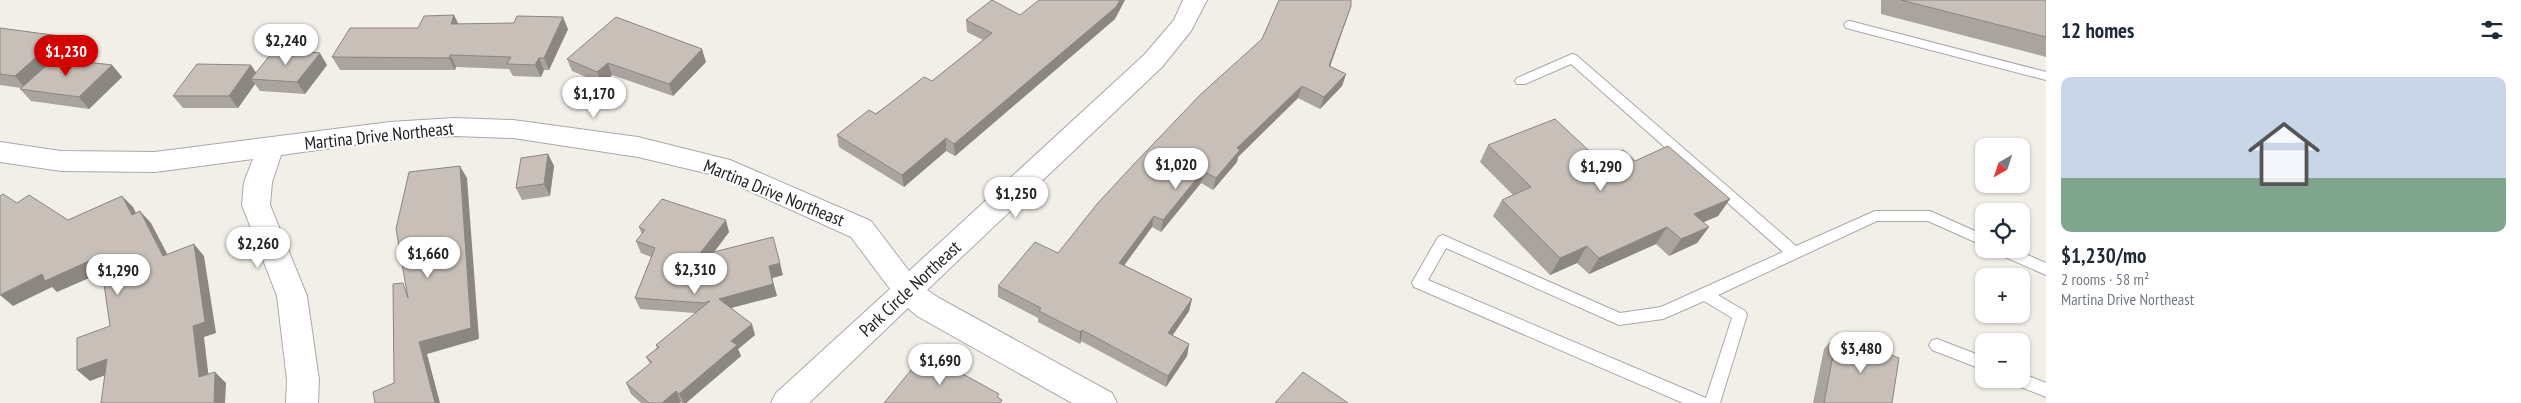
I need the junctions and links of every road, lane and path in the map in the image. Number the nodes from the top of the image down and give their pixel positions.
1 (1195, 0) edge
2 (1850, 25) dead end
3 (2046, 76) edge
4 (1521, 81) dead end
5 (270, 148) junction
6 (0, 152) edge
7 (1975, 237) edge
8 (1794, 253) junction
9 (2021, 258) edge
10 (2046, 269) edge
11 (908, 290) junction
12 (1704, 294) junction
13 (1937, 344) dead end
14 (1975, 360) edge
15 (2030, 383) edge
16 (2046, 390) edge
17 (302, 403) edge
18 (787, 403) edge
19 (1101, 403) edge
20 (1700, 403) edge
21 (1712, 403) edge

1 - 11 street, Park Circle Northeast
2 - 3 lane
4 - 8 lane
5 - 6 street, Martina Drive Northeast
5 - 11 street, Martina Drive Northeast
5 - 17 street
7 - 8 lane
8 - 12 lane
9 - 10 lane
11 - 18 street, Park Circle Northeast
11 - 19 street, Martina Drive Northeast
12 - 20 lane
12 - 21 lane
13 - 14 lane
15 - 16 lane

